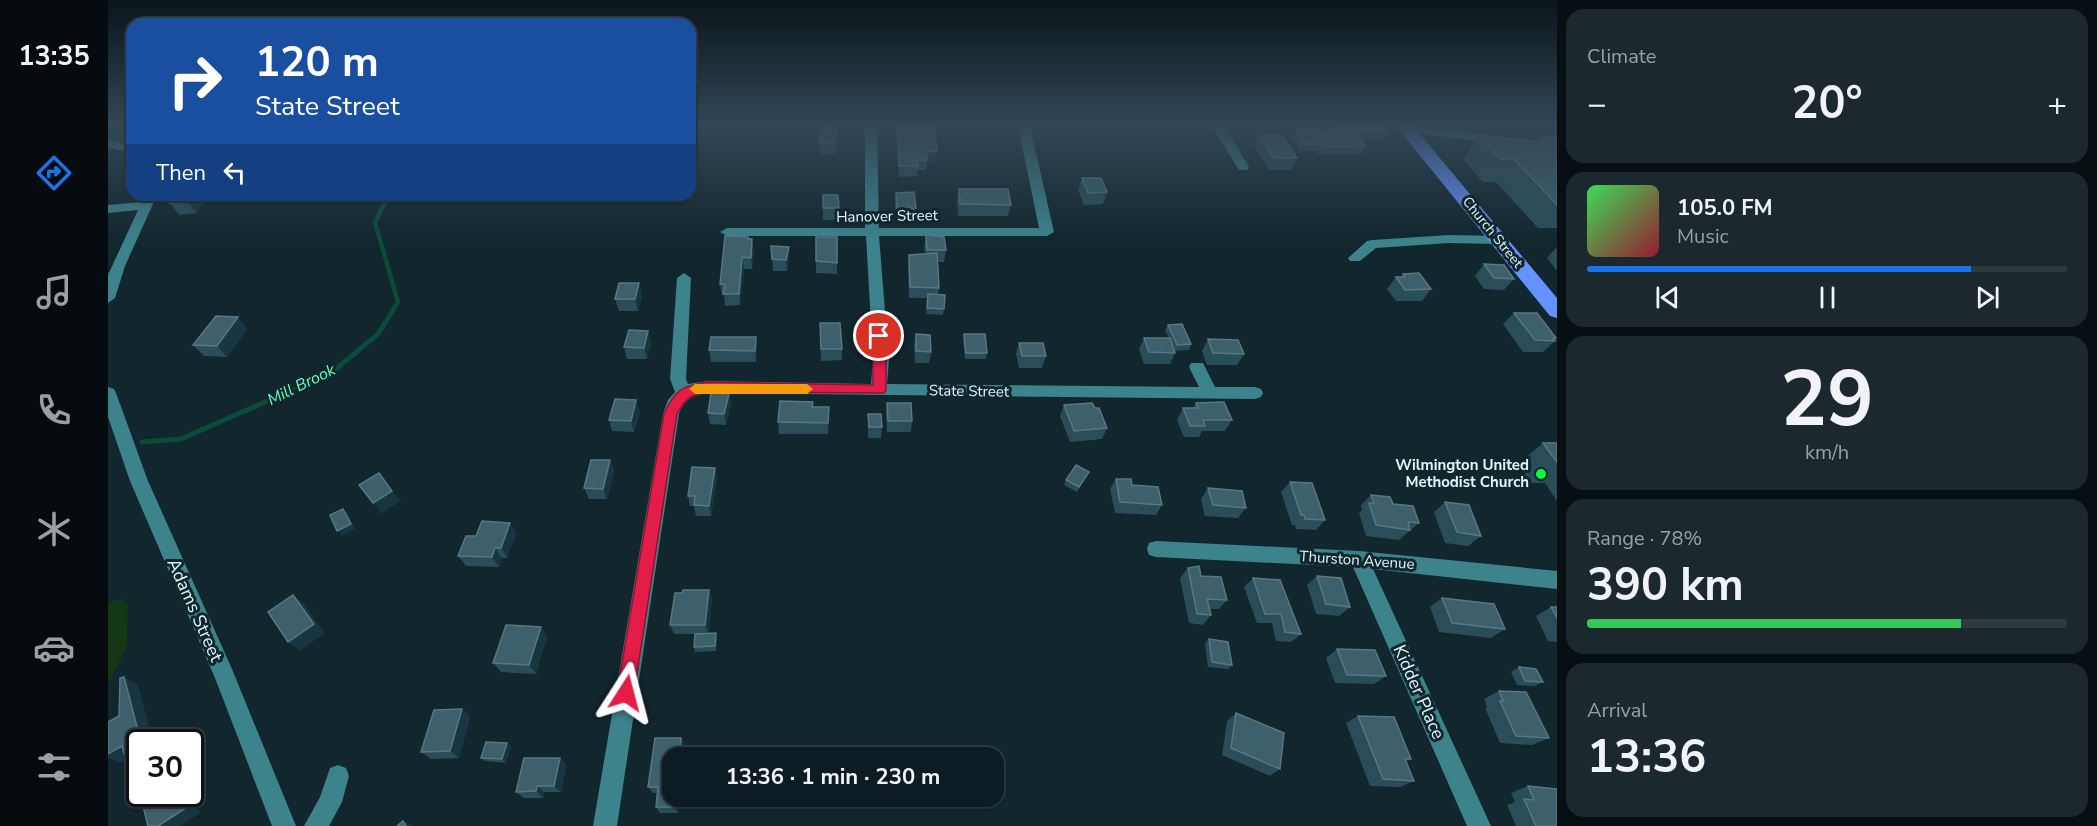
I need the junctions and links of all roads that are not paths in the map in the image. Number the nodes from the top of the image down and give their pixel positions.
1 (871, 165) edge
2 (1032, 165) edge
3 (1436, 165) edge
4 (144, 201) edge
5 (149, 201) edge
6 (108, 209) edge
7 (727, 232) dead end
8 (872, 232) junction
9 (1499, 240) junction
10 (1355, 258) dead end
11 (684, 278) dead end
12 (108, 298) edge
13 (1557, 311) edge
14 (1197, 368) dead end
15 (879, 390) junction
16 (108, 393) edge
17 (684, 393) junction
18 (1210, 393) junction
19 (1255, 393) dead end
20 (1156, 549) dead end
21 (1359, 559) junction
22 (1557, 580) edge
23 (338, 777) dead end
24 (284, 826) edge
25 (316, 826) edge
26 (605, 826) edge
27 (1479, 826) edge

1 - 8 street
2 - 8 street, Hanover Street
3 - 9 main road, Church Street
4 - 6 street
5 - 12 street
7 - 8 street, Hanover Street
8 - 15 street
9 - 10 street
9 - 13 main road, Church Street
11 - 17 street
14 - 18 street
15 - 17 street, State Street
15 - 18 street, State Street
16 - 24 street, Adams Street
17 - 26 street
18 - 19 street, State Street
20 - 21 street, Thurston Avenue
21 - 22 street, Thurston Avenue
21 - 27 street, Kidder Place
23 - 25 street

